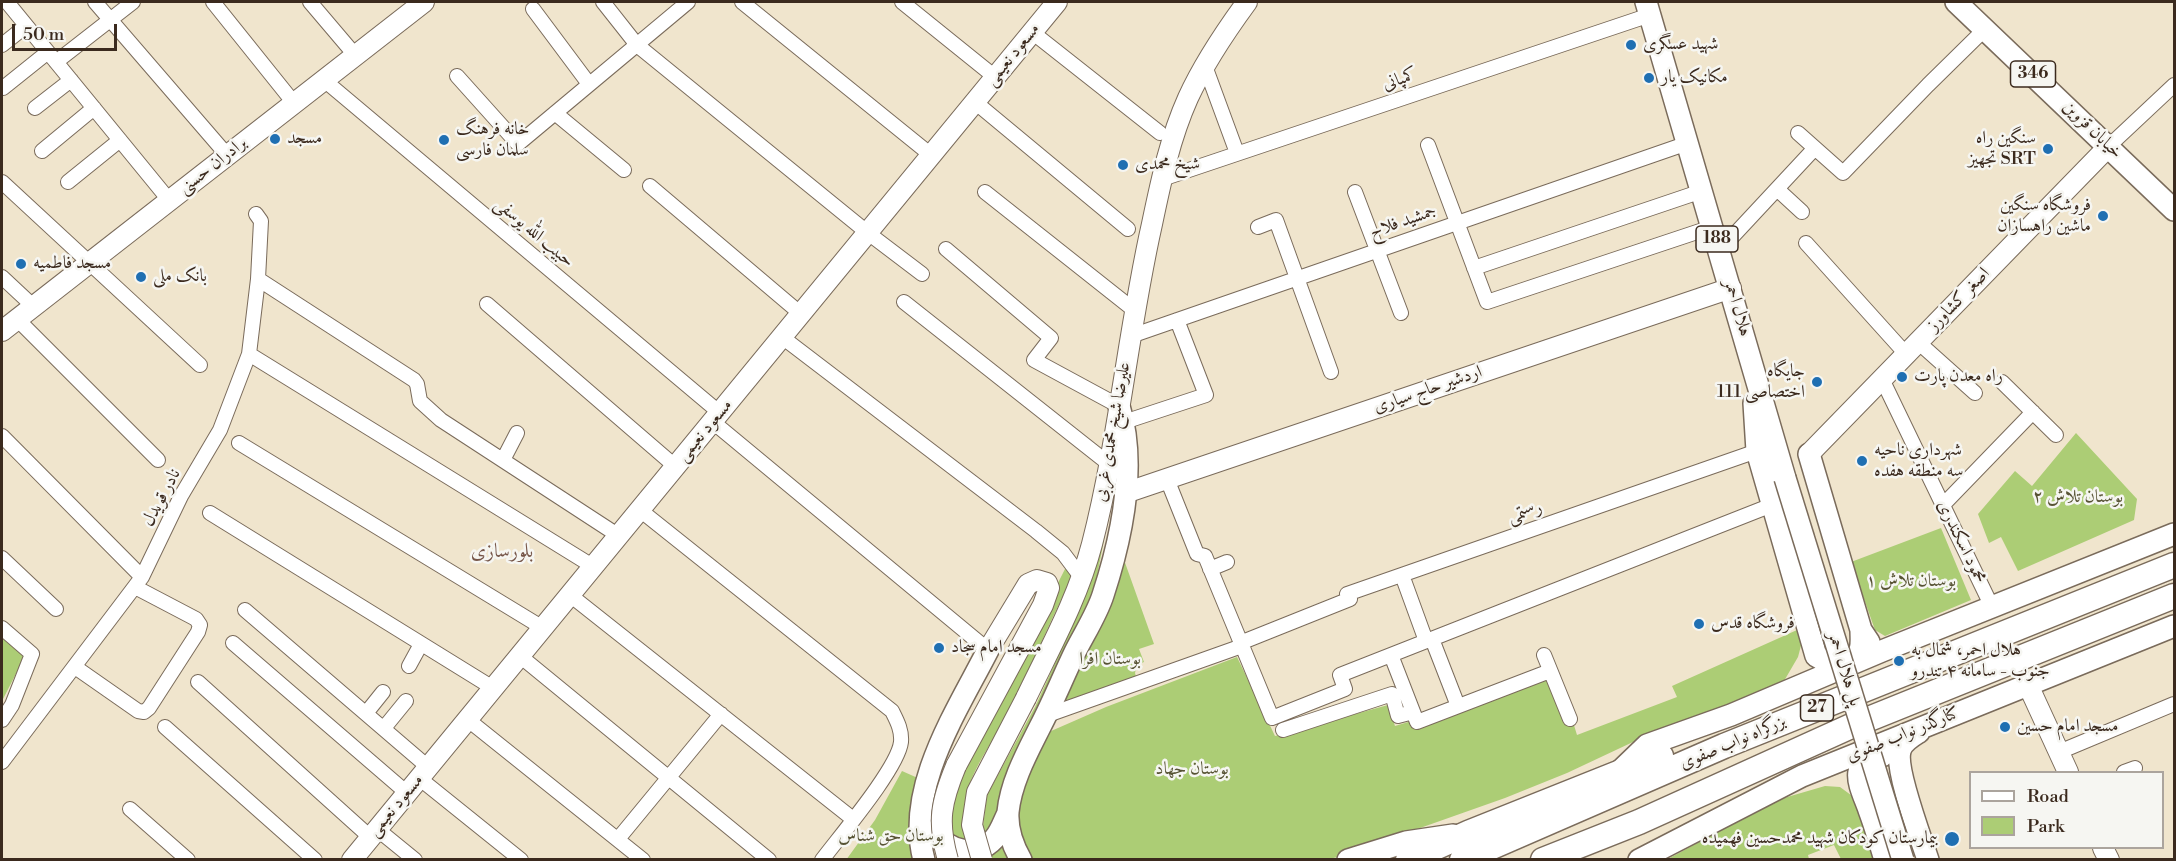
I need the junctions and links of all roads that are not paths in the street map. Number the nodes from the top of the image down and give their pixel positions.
1 (4, 2) edge
2 (96, 2) edge
3 (133, 2) edge
4 (213, 2) edge
5 (310, 2) edge
6 (603, 2) edge
7 (688, 2) edge
8 (742, 2) edge
9 (902, 2) edge
10 (1057, 2) edge
11 (1247, 2) edge
12 (1956, 2) edge
13 (413, 5) edge
14 (1648, 8) edge
15 (533, 9) dead end
16 (110, 19) junction
17 (26, 26) junction
18 (1986, 28) junction
19 (1032, 32) junction
20 (2, 45) edge
21 (637, 45) junction
22 (355, 55) junction
23 (52, 57) junction
24 (1205, 66) junction
25 (457, 76) dead end
26 (995, 77) junction
27 (71, 80) junction
28 (324, 80) junction
29 (589, 84) junction
30 (2175, 85) edge
31 (3, 88) dead end
32 (975, 102) junction
33 (294, 103) junction
34 (35, 108) dead end
35 (94, 108) junction
36 (555, 112) junction
37 (1161, 133) dead end
38 (1798, 133) dead end
39 (120, 140) junction
40 (1688, 143) junction
41 (1428, 145) dead end
42 (2109, 146) junction
43 (1815, 148) junction
44 (42, 151) dead end
45 (1237, 153) junction
46 (228, 155) junction
47 (931, 155) junction
48 (624, 170) dead end
49 (1162, 179) junction
50 (2, 182) edge
51 (68, 182) dead end
52 (650, 186) dead end
53 (1777, 189) junction
54 (1702, 191) junction
55 (985, 192) dead end
56 (1355, 192) dead end
57 (170, 200) junction
58 (2175, 210) edge
59 (1802, 212) dead end
60 (256, 214) dead end
61 (1457, 223) junction
62 (1258, 226) dead end
63 (1712, 227) junction
64 (1128, 229) dead end
65 (868, 233) junction
66 (1806, 243) dead end
67 (946, 249) dead end
68 (1378, 250) junction
69 (1720, 250) junction
70 (90, 262) junction
71 (1474, 268) junction
72 (922, 274) dead end
73 (2, 277) edge
74 (258, 279) junction
75 (1296, 279) junction
76 (1731, 288) junction
77 (904, 302) dead end
78 (487, 304) dead end
79 (33, 306) junction
80 (1134, 310) junction
81 (1401, 313) dead end
82 (801, 314) junction
83 (1177, 320) junction
84 (9, 325) edge
85 (1131, 336) junction
86 (782, 337) junction
87 (1912, 348) junction
88 (249, 354) junction
89 (200, 365) dead end
90 (1753, 367) junction
91 (1330, 372) dead end
92 (1882, 379) junction
93 (2002, 382) dead end
94 (1975, 393) dead end
95 (2033, 412) junction
96 (1122, 414) junction
97 (717, 418) junction
98 (517, 433) dead end
99 (2056, 435) dead end
100 (2, 436) edge
101 (239, 443) dead end
102 (1757, 451) junction
103 (1809, 454) joint
104 (158, 460) dead end
105 (503, 460) junction
106 (1109, 464) junction
107 (676, 467) junction
108 (1785, 478) joint
109 (1167, 479) junction
110 (1125, 493) junction
111 (1772, 505) junction
112 (1943, 505) junction
113 (640, 510) junction
114 (210, 513) dead end
115 (2175, 534) edge
116 (619, 536) junction
117 (2, 558) edge
118 (1227, 562) dead end
119 (2175, 565) edge
120 (594, 567) junction
121 (1210, 569) junction
122 (1402, 575) junction
123 (1081, 577) junction
124 (138, 582) junction
125 (570, 595) junction
126 (2175, 596) edge
127 (1992, 607) junction
128 (56, 609) dead end
129 (245, 610) dead end
130 (2175, 626) edge
131 (2, 628) edge
132 (543, 628) junction
133 (1861, 630) junction
134 (1429, 640) junction
135 (1812, 641) junction
136 (233, 643) dead end
137 (421, 644) junction
138 (1241, 644) junction
139 (988, 650) junction
140 (1882, 651) junction
141 (1391, 655) junction
142 (520, 656) junction
143 (1544, 656) dead end
144 (409, 666) dead end
145 (75, 667) junction
146 (1550, 671) junction
147 (198, 682) dead end
148 (2028, 685) junction
149 (493, 688) junction
150 (1795, 688) junction
151 (383, 692) dead end
152 (406, 701) dead end
153 (2175, 704) edge
154 (1458, 706) junction
155 (367, 712) junction
156 (721, 714) junction
157 (1046, 716) junction
158 (1415, 717) junction
159 (467, 719) junction
160 (1570, 719) dead end
161 (2, 720) edge
162 (1927, 726) junction
163 (165, 727) dead end
164 (384, 728) junction
165 (1283, 730) dead end
166 (1724, 746) junction
167 (2059, 752) junction
168 (2, 762) edge
169 (1899, 768) junction
170 (2068, 771) edge
171 (1617, 773) junction
172 (1802, 776) junction
173 (669, 777) junction
174 (418, 779) junction
175 (1858, 785) junction
176 (922, 800) junction
177 (130, 808) dead end
178 (1008, 813) junction
179 (853, 819) junction
180 (1638, 822) junction
181 (374, 833) junction
182 (1468, 833) junction
183 (618, 839) junction
184 (1413, 857) edge
185 (188, 860) edge
186 (315, 860) edge
187 (352, 860) edge
188 (415, 860) edge
189 (521, 860) edge
190 (643, 860) edge
191 (769, 860) edge
192 (822, 860) edge
193 (924, 860) edge
194 (948, 860) edge
195 (982, 860) edge
196 (1022, 860) edge
197 (1348, 860) edge
198 (1462, 860) edge
199 (1543, 860) edge
200 (1583, 860) edge
201 (1639, 860) edge
202 (1885, 860) edge
203 (1903, 860) edge
204 (1928, 860) edge

1 - 17 street
2 - 16 street
3 - 16 street
4 - 33 street
5 - 22 street
6 - 21 street
7 - 21 street
8 - 47 street
9 - 26 street
10 - 19 street, مسعود نعیمی
11 - 24 street, علیرضا شیخ محمدی غربی
12 - 18 main road, خیابان قزوین / 346
13 - 22 street, برادران حسنی
14 - 40 main road, هلال احمر / 188
14 - 45 street, کمپانی
15 - 29 street
16 - 23 street
16 - 46 street
17 - 20 street
17 - 23 street
18 - 42 main road, خیابان قزوین / 346
18 - 43 street
19 - 26 street, مسعود نعیمی
19 - 37 street
21 - 29 street
21 - 65 street
22 - 28 street, برادران حسنی
23 - 27 street
23 - 31 street
24 - 45 street
24 - 49 street, علیرضا شیخ محمدی غربی
25 - 36 street
26 - 32 street, مسعود نعیمی
27 - 34 street
27 - 35 street
28 - 33 street, برادران حسنی
28 - 97 street, حبیب الله یوسفی
29 - 36 street
30 - 42 street
32 - 47 street, مسعود نعیمی
32 - 64 street
33 - 46 street, برادران حسنی
35 - 39 street
35 - 44 street
36 - 48 street
38 - 43 street
39 - 51 street
39 - 57 street
40 - 54 main road, هلال احمر / 188
40 - 61 street, جمشید فلاح
41 - 61 street
42 - 58 main road, خیابان قزوین / 346
42 - 87 street, اصغر کشاورز
43 - 53 street
45 - 49 street, کمپانی
46 - 57 street, برادران حسنی
47 - 65 street, مسعود نعیمی
49 - 80 street, علیرضا شیخ محمدی غربی
50 - 70 street
52 - 82 street
53 - 59 street
53 - 69 street
54 - 63 main road, هلال احمر / 188
54 - 71 street
55 - 80 street
56 - 68 street
57 - 70 street, برادران حسنی
60 - 74 street, نادر قویدل
61 - 68 street, جمشید فلاح
61 - 71 street
62 - 75 street
63 - 69 main road, هلال احمر / 188
63 - 71 street
65 - 72 street
65 - 82 street, مسعود نعیمی
66 - 87 street
67 - 96 street
68 - 75 street, جمشید فلاح
68 - 81 street
69 - 76 main road, هلال احمر / 188
70 - 79 street, برادران حسنی
70 - 89 street
73 - 79 street
74 - 88 street, نادر قویدل
74 - 105 street
75 - 83 street, جمشید فلاح
75 - 91 street
76 - 90 main road, هلال احمر / 188
76 - 109 street, اردشیر حاج سیاری
77 - 106 street
78 - 107 street
79 - 84 street, برادران حسنی
80 - 85 street, علیرضا شیخ محمدی غربی
82 - 86 street, مسعود نعیمی
83 - 85 street, جمشید فلاح
83 - 96 street
84 - 104 street
85 - 96 street, علیرضا شیخ محمدی غربی
86 - 97 street, مسعود نعیمی
86 - 123 street
87 - 92 street, اصغر کشاورز
87 - 94 street
88 - 120 street
88 - 124 street, نادر قویدل
90 - 102 main road
90 - 108 main road, هلال احمر / 188
92 - 103 street, اصغر کشاورز
92 - 112 street, محمود اسکندری
93 - 95 street
95 - 99 street
95 - 112 street
96 - 106 street, علیرضا شیخ محمدی غربی
96 - 110 main road
97 - 107 street, مسعود نعیمی
97 - 139 street, حبیب الله یوسفی
98 - 105 street
100 - 124 street
101 - 132 street
102 - 111 main road
102 - 122 street, رستمی
103 - 133 main road
105 - 116 street
106 - 123 street, علیرضا شیخ محمدی غربی
107 - 113 street, مسعود نعیمی
108 - 203 main road, پل هلال احمر / 188, bridge
109 - 110 street, اردشیر حاج سیاری
109 - 121 street
110 - 157 main road
111 - 134 street
111 - 135 main road
112 - 127 street, محمود اسکندری
113 - 116 street, مسعود نعیمی
113 - 179 street
114 - 137 street
115 - 127 main road
116 - 120 street, مسعود نعیمی
117 - 128 street
118 - 121 street
119 - 166 highway, بزرگراه نواب صفوی / 27
120 - 125 street, مسعود نعیمی
121 - 138 street
122 - 134 street
122 - 138 street, رستمی
123 - 195 street, علیرضا شیخ محمدی غربی, bridge
124 - 145 street, نادر قویدل
124 - 145 street
125 - 132 street, مسعود نعیمی
125 - 156 street
126 - 180 highway, بزرگراه نواب صفوی / 27
127 - 140 main road
129 - 155 street
130 - 148 main road, کنارگذر نواب صفوی
131 - 161 street
132 - 142 street, مسعود نعیمی
133 - 135 main road
133 - 140 main road
134 - 141 street
134 - 154 street
135 - 150 main road
136 - 174 street
137 - 144 street
137 - 149 street
138 - 141 street
138 - 157 street, رستمی
139 - 176 main road
139 - 194 street, bridge
140 - 150 main road
141 - 158 street
142 - 149 street, مسعود نعیمی
142 - 173 street
143 - 146 street
145 - 168 street, نادر قویدل
146 - 154 street
146 - 160 street
147 - 181 street
148 - 162 main road, کنارگذر نواب صفوی
148 - 167 street
149 - 159 street, مسعود نعیمی
150 - 171 main road
151 - 155 street
152 - 164 street
153 - 167 street
154 - 158 street
155 - 164 street
156 - 173 street
156 - 179 street
157 - 178 main road
158 - 165 street
159 - 174 street, مسعود نعیمی
159 - 183 street
162 - 169 main road
162 - 172 main road, کنارگذر نواب صفوی
163 - 186 street
164 - 174 street
166 - 171 highway
166 - 198 highway, بزرگراه نواب صفوی / 27
167 - 170 street
169 - 175 main road
169 - 204 main road
171 - 182 highway
172 - 175 main road
172 - 201 main road, کنارگذر نواب صفوی
173 - 183 street
173 - 191 street
174 - 181 street, مسعود نعیمی
174 - 189 street
175 - 202 main road
176 - 178 main road
176 - 193 main road
177 - 185 street
178 - 196 main road
179 - 192 street
180 - 199 highway, بزرگراه نواب صفوی / 27
180 - 200 highway
181 - 187 street, مسعود نعیمی
181 - 188 street
182 - 184 highway
182 - 197 main road
183 - 190 street

